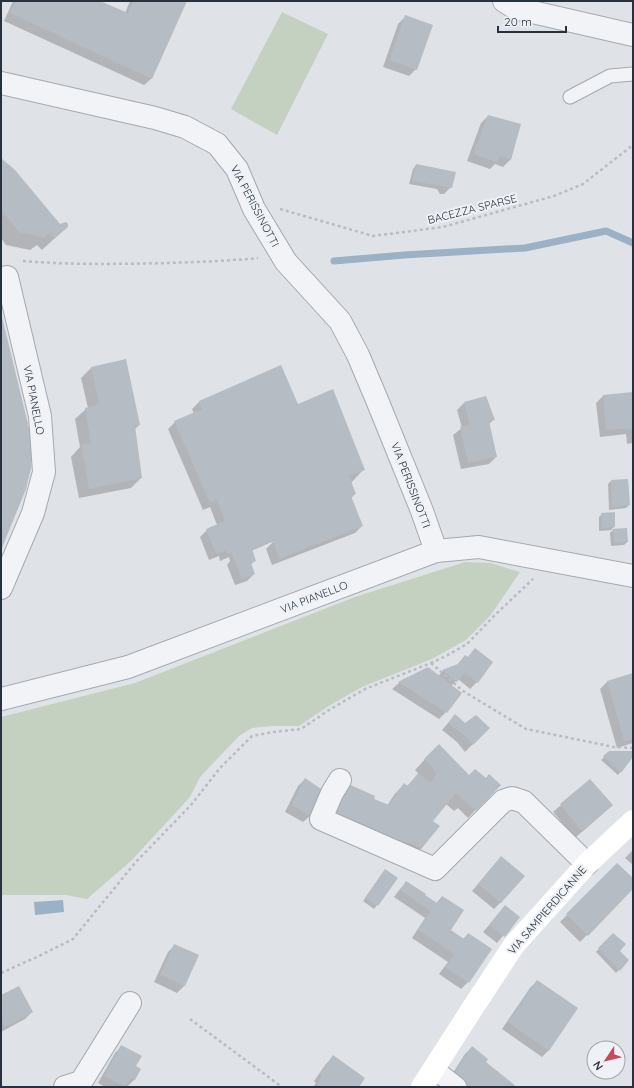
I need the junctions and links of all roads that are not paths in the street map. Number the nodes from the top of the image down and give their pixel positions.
1 (504, 1) edge
2 (633, 35) edge
3 (633, 74) edge
4 (1, 84) edge
5 (570, 97) dead end
6 (7, 277) dead end
7 (436, 551) junction
8 (633, 576) edge
9 (1, 588) edge
10 (1, 699) edge
11 (340, 780) dead end
12 (633, 821) edge
13 (587, 864) junction
14 (130, 1003) dead end
15 (434, 1068) junction
16 (66, 1087) edge
17 (422, 1087) edge
18 (457, 1087) edge

1 - 2 street
3 - 5 lane
4 - 7 street, VIA PERISSINOTTI
6 - 9 street, VIA PIANELLO
7 - 8 street, VIA PIANELLO
7 - 10 street, VIA PIANELLO
11 - 13 street
12 - 13 main road, VIA SAMPIERDICANNE
13 - 15 main road, VIA SAMPIERDICANNE
14 - 16 street
15 - 17 main road, VIA SAMPIERDICANNE
15 - 18 street

